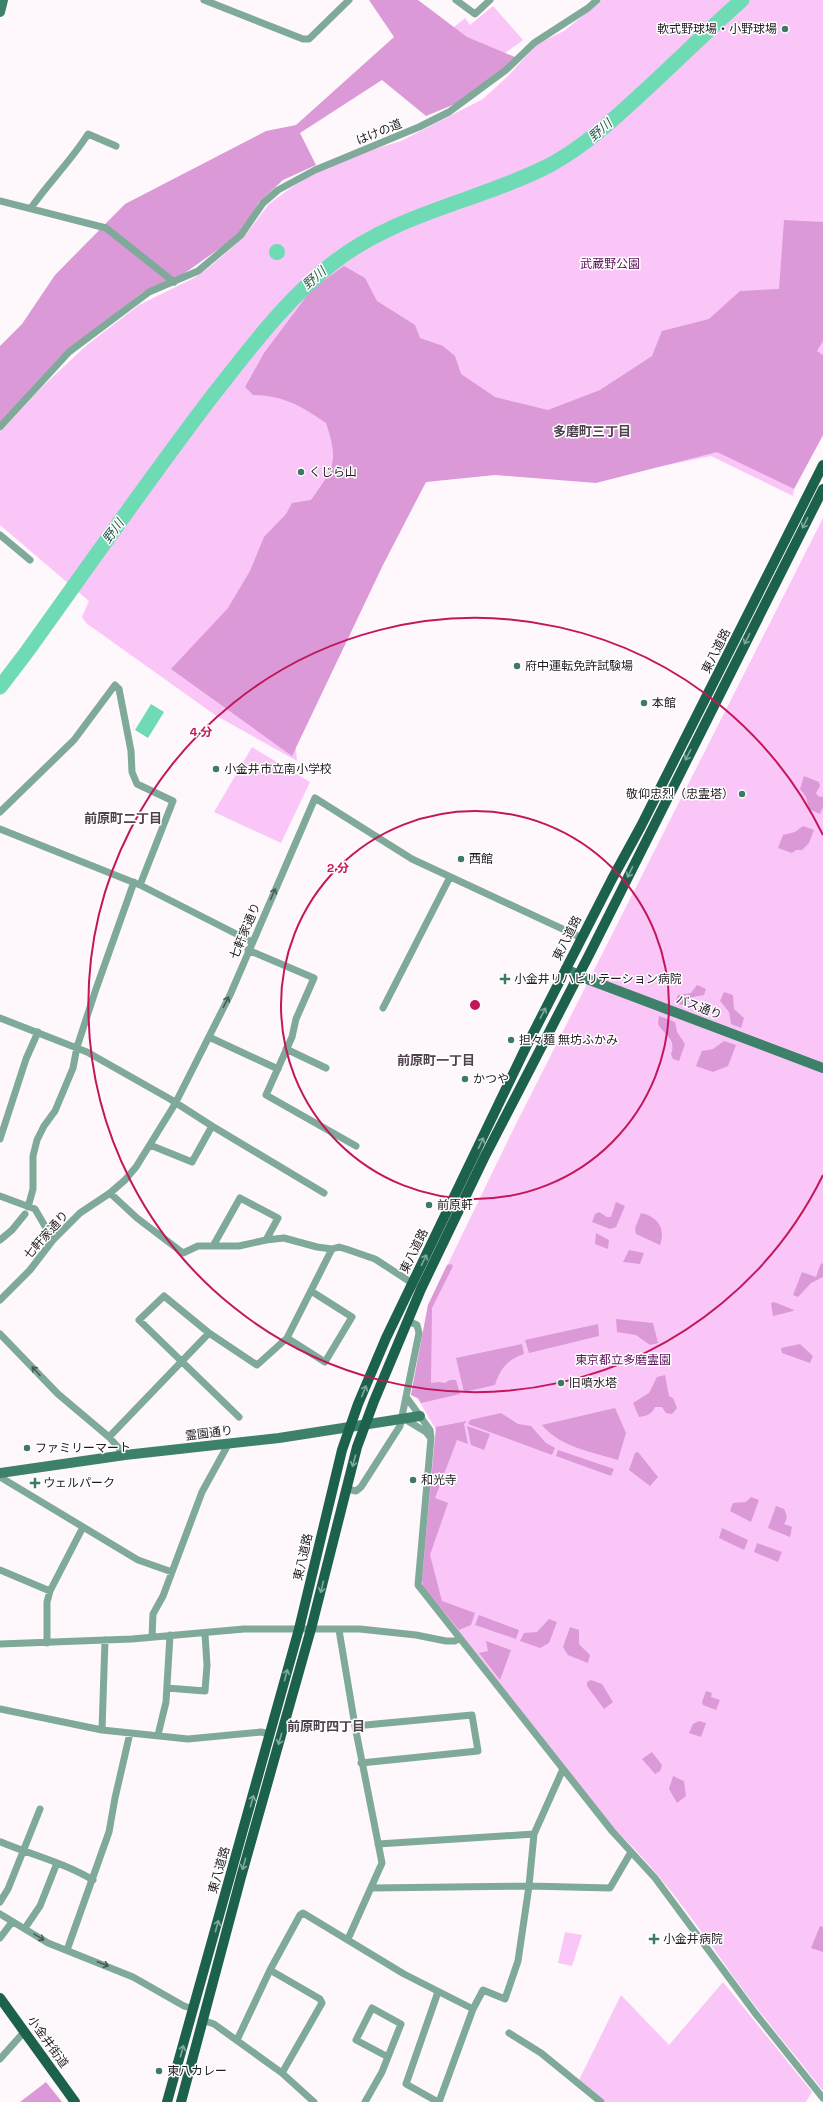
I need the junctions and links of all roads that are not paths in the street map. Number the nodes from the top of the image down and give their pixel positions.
1 (3, 0) edge
2 (204, 0) edge
3 (349, 0) edge
4 (456, 0) edge
5 (490, 0) edge
6 (597, 0) edge
7 (0, 12) edge
8 (116, 146) dead end
9 (0, 201) edge
10 (31, 208) junction
11 (174, 282) junction
12 (0, 427) edge
13 (823, 465) edge
14 (823, 489) edge
15 (0, 535) edge
16 (30, 560) dead end
17 (0, 812) edge
18 (0, 829) edge
19 (450, 877) junction
20 (137, 884) junction
21 (621, 890) junction
22 (581, 940) junction
23 (252, 942) junction
24 (248, 950) junction
25 (566, 969) junction
26 (579, 975) junction
27 (384, 1008) dead end
28 (0, 1018) edge
29 (38, 1032) junction
30 (209, 1037) junction
31 (77, 1047) junction
32 (286, 1050) junction
33 (278, 1068) junction
34 (326, 1068) dead end
35 (823, 1068) edge
36 (175, 1104) junction
37 (212, 1126) junction
38 (0, 1139) edge
39 (150, 1145) junction
40 (356, 1146) dead end
41 (110, 1193) junction
42 (324, 1193) dead end
43 (0, 1196) edge
44 (26, 1210) junction
45 (0, 1240) edge
46 (53, 1240) junction
47 (266, 1240) junction
48 (213, 1246) junction
49 (332, 1249) junction
50 (412, 1283) junction
51 (311, 1291) junction
52 (0, 1300) edge
53 (408, 1321) junction
54 (209, 1333) junction
55 (0, 1334) edge
56 (287, 1338) junction
57 (182, 1361) junction
58 (407, 1398) junction
59 (420, 1416) junction
60 (239, 1417) dead end
61 (403, 1418) junction
62 (365, 1424) junction
63 (350, 1427) junction
64 (109, 1437) junction
65 (431, 1438) junction
66 (229, 1444) junction
67 (125, 1456) junction
68 (0, 1473) edge
69 (0, 1477) edge
70 (347, 1489) junction
71 (83, 1527) junction
72 (0, 1570) edge
73 (172, 1572) junction
74 (50, 1591) junction
75 (299, 1629) junction
76 (311, 1629) junction
77 (339, 1630) junction
78 (205, 1634) junction
79 (170, 1635) junction
80 (152, 1636) junction
81 (459, 1638) junction
82 (105, 1640) junction
83 (47, 1642) junction
84 (0, 1644) edge
85 (167, 1688) junction
86 (0, 1709) edge
87 (354, 1726) junction
88 (102, 1730) junction
89 (130, 1734) junction
90 (270, 1734) junction
91 (158, 1735) junction
92 (361, 1763) junction
93 (563, 1770) junction
94 (40, 1809) dead end
95 (534, 1834) junction
96 (1, 1842) dead end
97 (378, 1844) junction
98 (22, 1851) junction
99 (632, 1852) junction
100 (57, 1863) junction
101 (93, 1880) junction
102 (530, 1886) junction
103 (372, 1888) junction
104 (0, 1902) edge
105 (0, 1914) edge
106 (12, 1922) junction
107 (25, 1928) junction
108 (0, 1938) edge
109 (348, 1939) junction
110 (67, 1950) junction
111 (270, 1970) junction
112 (438, 1992) junction
113 (0, 1998) edge
114 (194, 2009) junction
115 (473, 2009) junction
116 (202, 2020) junction
117 (24, 2032) junction
118 (509, 2033) dead end
119 (237, 2040) junction
120 (388, 2057) junction
121 (0, 2059) edge
122 (282, 2073) junction
123 (425, 2095) junction
124 (823, 2098) edge
125 (75, 2102) edge
126 (167, 2102) edge
127 (181, 2102) edge
128 (314, 2102) edge
129 (365, 2102) edge
130 (421, 2102) edge
131 (438, 2102) edge
132 (601, 2102) edge

1 - 7 street
2 - 3 street
4 - 5 street
6 - 11 street, はけの道
8 - 10 street
9 - 10 street
10 - 11 street
11 - 12 street, はけの道
13 - 22 main road, 東八道路
14 -> 21 main road, 東八道路
15 - 16 street
17 - 20 street
18 - 20 street
19 - 22 street, 七軒家通り
23 -> 19 street, 七軒家通り
19 - 27 street
20 - 23 street
20 - 31 street
21 - 22 main road
21 - 26 main road, 東八道路
22 - 25 main road, 東八道路
23 - 24 street, 七軒家通り
30 -> 24 street, 七軒家通り
24 - 32 street
25 - 26 street, バス通り
50 -> 25 main road, 東八道路
26 - 35 street, バス通り
26 - 53 main road, 東八道路
28 - 29 street
29 - 31 street
29 - 38 street
30 - 33 street
30 - 36 street, 七軒家通り
31 - 36 street
31 - 44 street
32 - 33 street
32 - 34 street
33 - 40 street
36 - 37 street
36 - 39 street, 七軒家通り
37 - 39 street
37 - 42 street
39 - 41 street, 七軒家通り
41 - 46 street, 七軒家通り
41 - 48 street
43 - 44 street
44 - 45 street
44 - 46 street
46 - 52 street, 七軒家通り
47 - 48 street
47 - 48 street
47 - 49 street
49 - 50 street
49 - 51 street
63 -> 50 main road, 東八道路
51 - 56 street
51 - 56 street
53 - 58 street
53 - 62 main road, 東八道路
54 - 56 street
54 - 57 street
54 - 57 street
64 -> 55 street
57 - 60 street
57 - 64 street
58 - 59 street
58 - 61 street
59 - 61 street, 霊園通り
59 - 65 street
61 - 62 street, 霊園通り
61 - 65 street
61 - 70 street
62 - 63 street, 霊園通り
62 -> 70 main road, 東八道路
63 - 66 street, 霊園通り
63 - 75 main road, 東八道路
64 - 67 street
65 - 81 street
66 - 67 street, 霊園通り
66 - 73 street
67 - 68 street, 霊園通り
69 - 71 street
70 -> 76 main road, 東八道路
71 - 73 street
71 - 74 street
72 - 74 street
73 - 80 street
74 - 83 street
75 - 76 street
75 - 78 street
90 -> 75 main road, 東八道路
76 - 77 street
76 -> 116 main road, 東八道路
77 - 81 street
77 - 87 street
78 - 79 street
78 - 85 street
79 - 80 street
79 - 85 street
80 - 82 street
81 - 93 street
82 - 83 street
82 - 88 street
83 - 84 street
85 - 91 street
86 - 88 street
87 - 92 street
87 - 92 street
88 - 89 street
89 - 91 street
89 - 101 street
90 - 91 street
114 -> 90 main road, 東八道路
92 - 97 street
93 - 95 street
93 - 99 street
94 - 98 street
95 - 97 street
95 - 102 street
96 - 98 street
97 - 103 street
98 - 100 street
98 - 104 street
99 - 102 street
99 - 124 street
100 - 101 street
100 - 107 street
101 - 110 street
102 - 103 street
102 - 115 street
103 - 109 street
105 - 106 street
106 - 107 street
106 - 108 street
107 -> 110 street
109 - 111 street
109 - 112 street
110 -> 114 street
111 - 119 street
111 - 122 street
112 - 115 street
112 - 123 street
113 - 117 main road, 小金井街道
126 -> 114 main road, 東八道路
115 - 131 street
116 - 119 street
116 - 127 main road, 東八道路
117 - 121 street
117 - 125 main road, 小金井街道
118 - 132 street
119 - 122 street
120 - 120 street
120 - 129 street
122 - 128 street
123 - 130 street
123 - 131 street

